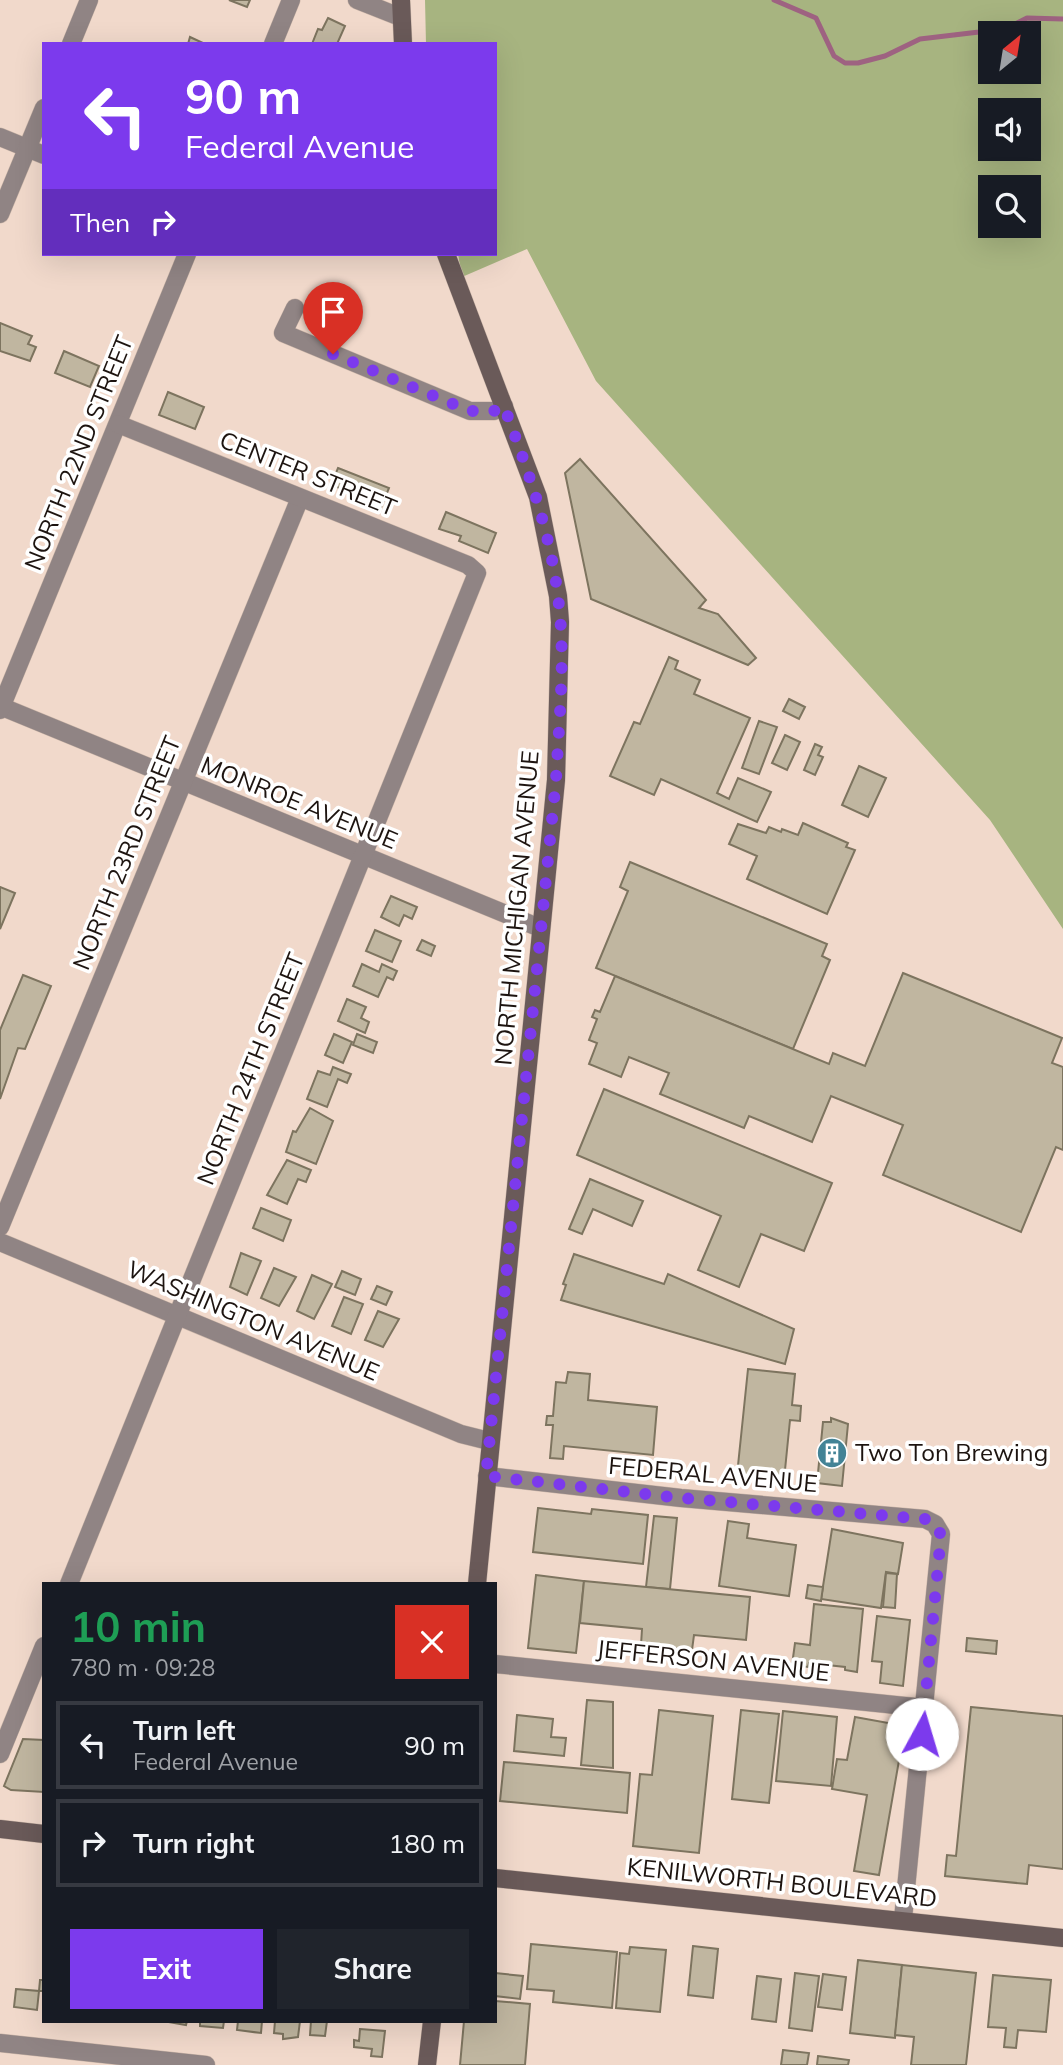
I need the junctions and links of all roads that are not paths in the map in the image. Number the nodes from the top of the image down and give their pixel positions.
1 (89, 0) edge
2 (291, 0) edge
3 (357, 0) edge
4 (401, 8) edge
5 (72, 42) edge
6 (274, 42) edge
7 (403, 42) edge
8 (42, 118) edge
9 (0, 137) edge
10 (35, 151) edge
11 (0, 214) edge
12 (186, 256) edge
13 (447, 256) edge
14 (295, 308) dead end
15 (504, 406) junction
16 (118, 424) junction
17 (300, 498) junction
18 (477, 573) joint
19 (0, 708) edge
20 (183, 782) junction
21 (363, 856) junction
22 (540, 928) junction
23 (0, 1227) edge
24 (0, 1242) edge
25 (178, 1315) junction
26 (489, 1441) junction
27 (486, 1476) junction
28 (70, 1582) edge
29 (477, 1582) edge
30 (42, 1651) edge
31 (497, 1664) edge
32 (925, 1708) junction
33 (0, 1754) edge
34 (0, 1829) edge
35 (42, 1834) edge
36 (497, 1878) edge
37 (904, 1919) junction
38 (1063, 1938) edge
39 (432, 2023) edge
40 (0, 2043) edge
41 (206, 2065) edge
42 (427, 2065) edge

1 - 5 street
2 - 6 street
3 - 4 street
4 - 7 street
8 - 10 street
9 - 10 street
10 - 11 street
12 - 16 street, NORTH 22ND STREET
13 - 15 street, NORTH MICHIGAN AVENUE
14 - 15 street
15 - 22 street, NORTH MICHIGAN AVENUE
16 - 17 street, CENTER STREET
16 - 19 street, NORTH 22ND STREET
17 - 18 street, CENTER STREET
17 - 20 street, NORTH 23RD STREET
18 - 21 street, NORTH 24TH STREET
19 - 20 street, MONROE AVENUE
20 - 21 street, MONROE AVENUE
20 - 23 street, NORTH 23RD STREET
21 - 22 street, MONROE AVENUE
21 - 25 street, NORTH 24TH STREET
22 - 26 street, NORTH MICHIGAN AVENUE
24 - 25 street, WASHINGTON AVENUE
25 - 26 street, WASHINGTON AVENUE
25 - 28 street, NORTH 24TH STREET
26 - 27 street, NORTH MICHIGAN AVENUE
27 - 29 street, NORTH MICHIGAN AVENUE
27 - 32 street, FEDERAL AVENUE
30 - 33 street
31 - 32 street, JEFFERSON AVENUE
32 - 37 street
34 - 35 street
36 - 37 street, KENILWORTH BOULEVARD
37 - 38 street, KENILWORTH BOULEVARD
39 - 42 street
40 - 41 street

